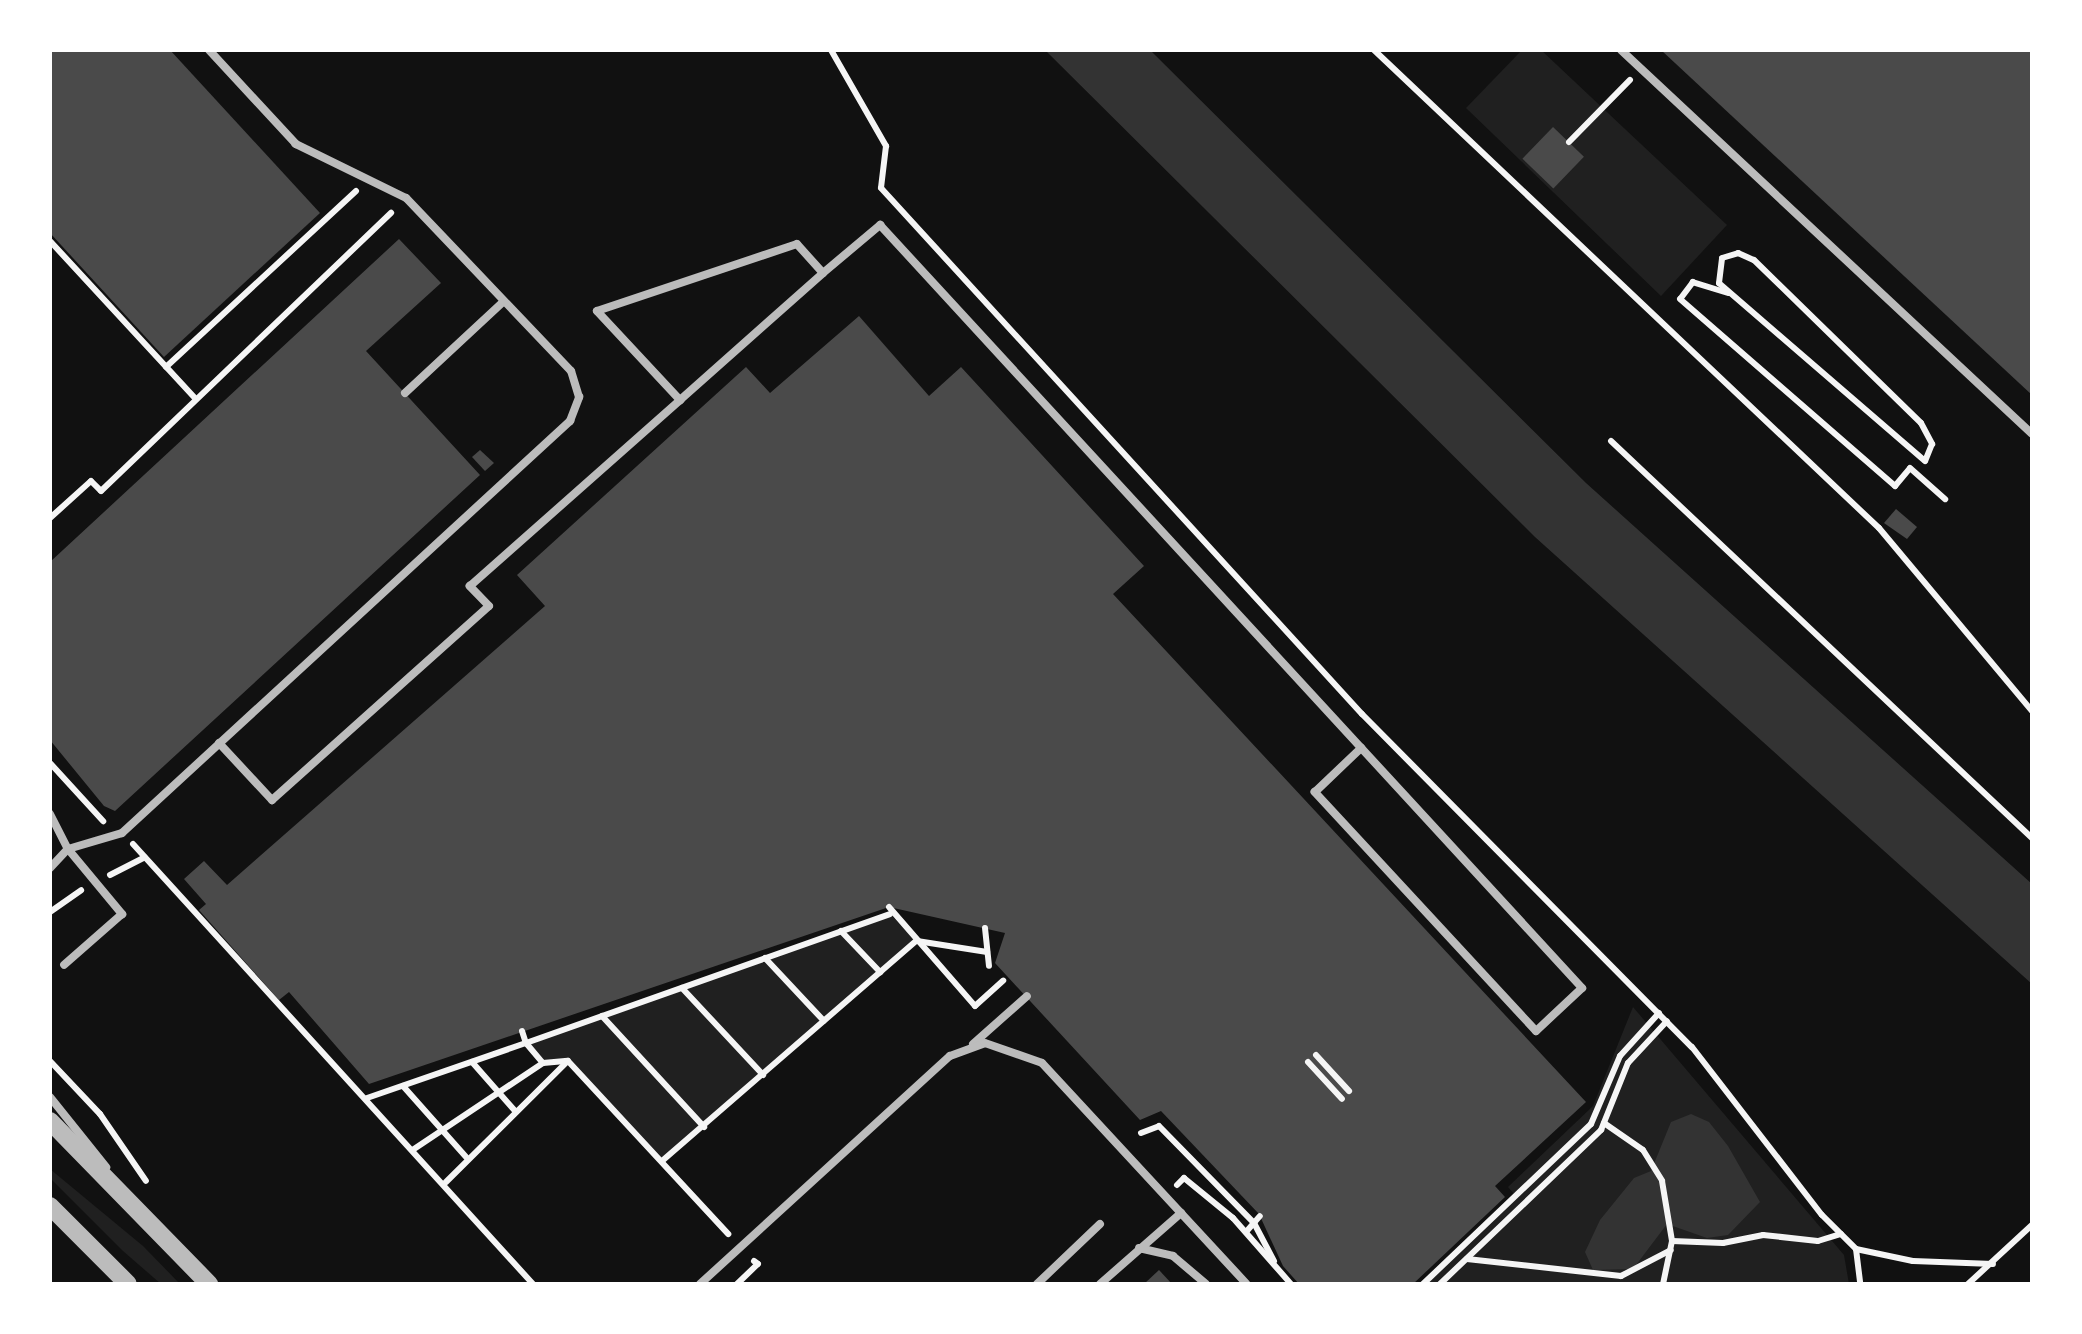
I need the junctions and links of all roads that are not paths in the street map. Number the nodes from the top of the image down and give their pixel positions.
1 (209, 50) edge
2 (1621, 50) edge
3 (823, 273) junction
4 (504, 301) junction
5 (405, 393) dead end
6 (680, 400) junction
7 (2032, 434) edge
8 (219, 743) junction
9 (1361, 748) junction
10 (50, 814) edge
11 (68, 849) junction
12 (50, 868) edge
13 (64, 965) dead end
14 (1027, 996) dead end
15 (973, 1044) junction
16 (50, 1097) edge
17 (50, 1121) edge
18 (50, 1206) edge
19 (1181, 1213) junction
20 (148, 1222) junction
21 (1100, 1224) dead end
22 (1139, 1248) junction
23 (1042, 1282) edge
24 (128, 1284) edge
25 (209, 1284) edge
26 (700, 1284) edge
27 (1100, 1284) edge
28 (1206, 1284) edge
29 (1247, 1284) edge

1 - 4 lane
2 - 7 lane
3 - 6 lane
3 - 6 lane
3 - 9 lane
4 - 5 lane
4 - 8 lane
6 - 8 lane
8 - 11 lane
9 - 9 lane
10 - 11 lane
11 - 12 lane
11 - 13 lane
14 - 15 lane
15 - 19 lane
15 - 26 lane
16 - 20 lane
17 - 20 street
18 - 24 street
19 - 22 lane
19 - 29 lane
20 - 25 street
21 - 23 lane
22 - 27 lane
22 - 28 lane

